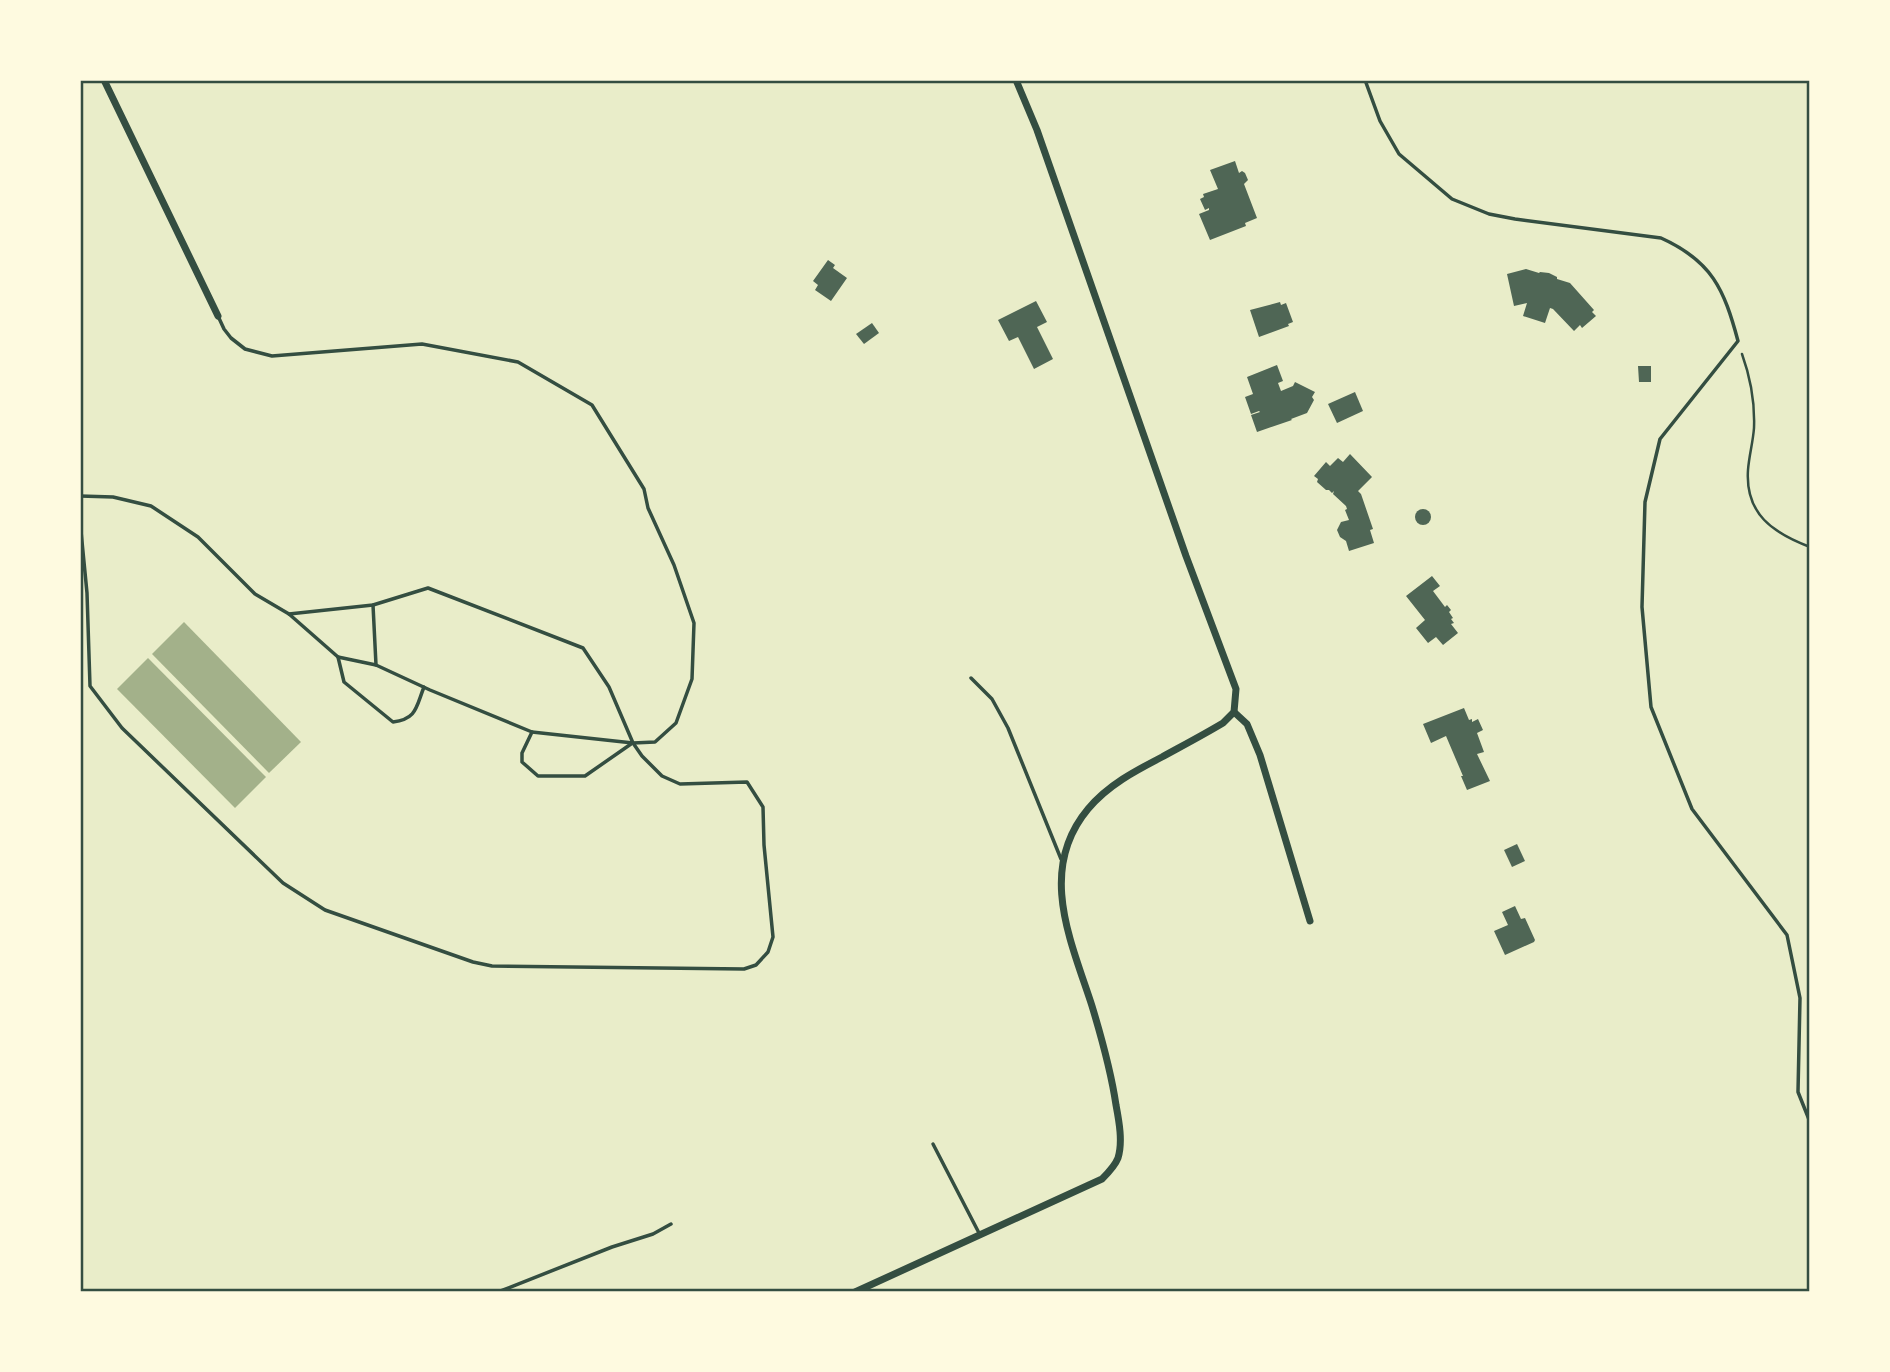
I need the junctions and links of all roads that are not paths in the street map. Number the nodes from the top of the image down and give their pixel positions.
1 (104, 80) edge
2 (1016, 80) edge
3 (1365, 80) edge
4 (218, 316) joint
5 (80, 496) edge
6 (80, 521) edge
7 (373, 605) junction
8 (289, 614) junction
9 (338, 657) junction
10 (376, 665) junction
11 (971, 678) dead end
12 (424, 687) junction
13 (1234, 712) junction
14 (532, 732) junction
15 (633, 743) junction
16 (1062, 861) junction
17 (1310, 922) dead end
18 (1810, 1122) edge
19 (933, 1144) dead end
20 (671, 1224) dead end
21 (980, 1235) junction
22 (498, 1292) edge
23 (855, 1292) edge

1 - 4 street
2 - 13 street
3 - 18 lane
4 - 15 lane
5 - 8 lane
6 - 15 lane
7 - 8 lane
7 - 10 lane
7 - 15 lane
8 - 9 lane
9 - 10 lane
9 - 12 lane
10 - 12 lane
11 - 16 lane
12 - 14 lane
13 - 16 street
13 - 17 street
14 - 15 lane
14 - 15 lane
16 - 21 street
19 - 21 lane
20 - 22 lane
21 - 23 street

